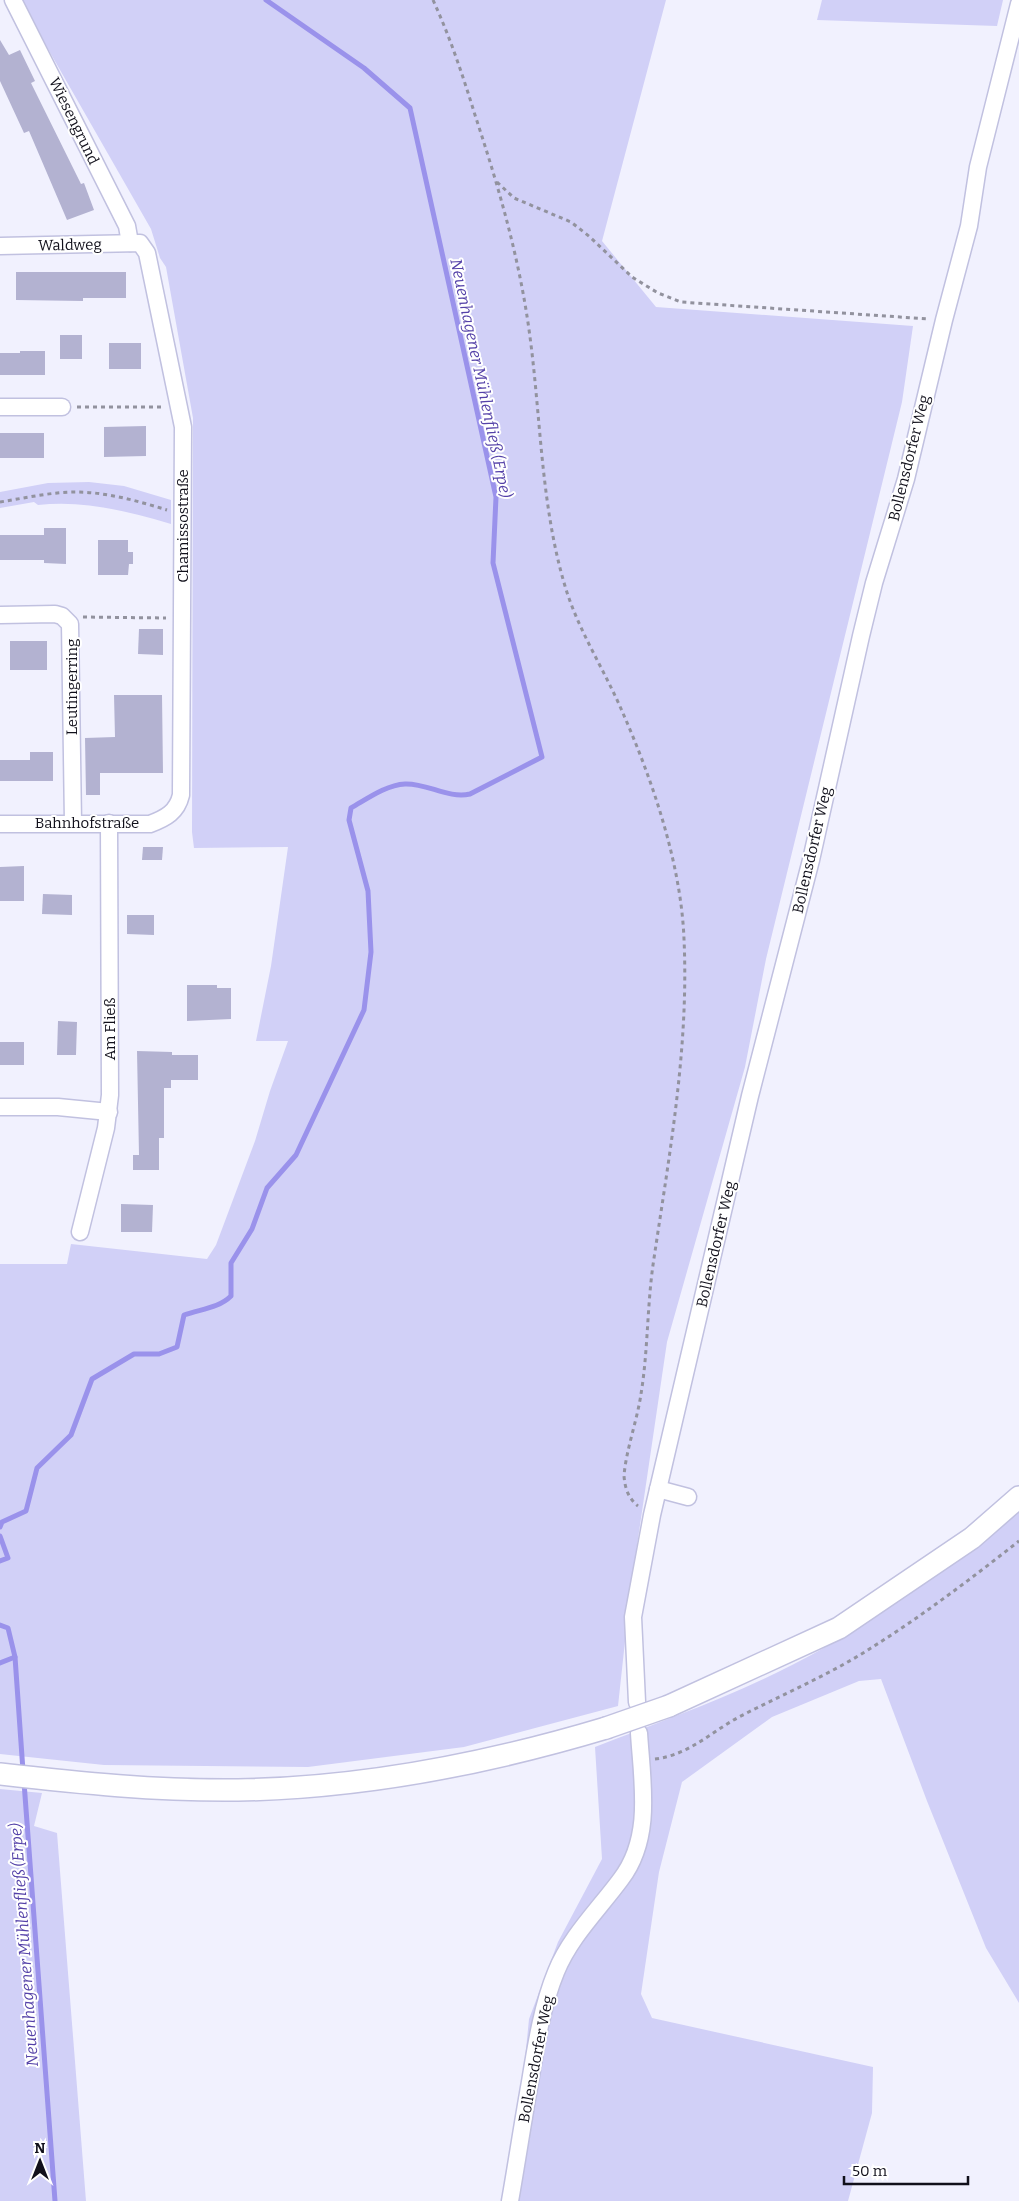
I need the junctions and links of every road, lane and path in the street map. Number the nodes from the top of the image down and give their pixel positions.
1 (13, 0) edge
2 (433, 0) edge
3 (1019, 4) edge
4 (497, 182) junction
5 (135, 243) junction
6 (0, 246) edge
7 (944, 320) junction
8 (62, 406) joint
9 (0, 407) edge
10 (180, 407) junction
11 (0, 502) edge
12 (183, 515) junction
13 (0, 615) edge
14 (182, 618) junction
15 (67, 620) junction
16 (172, 812) joint
17 (73, 823) junction
18 (0, 824) edge
19 (109, 824) junction
20 (0, 1107) edge
21 (108, 1112) junction
22 (80, 1232) dead end
23 (658, 1489) junction
24 (688, 1497) dead end
25 (1019, 1497) edge
26 (652, 1515) junction
27 (1019, 1541) edge
28 (637, 1702) dead end
29 (639, 1733) dead end
30 (641, 1760) junction
31 (0, 1774) edge
32 (510, 2201) edge

1 - 5 street, Wiesengrund
2 - 4 path
3 - 7 street, Bollensdorfer Weg
4 - 7 path
4 - 26 path
5 - 6 street, Waldweg
5 - 10 street, Chamissostraße
7 - 23 street, Bollensdorfer Weg
8 - 9 street
8 - 10 path
10 - 12 street, Chamissostraße
11 - 12 path
12 - 14 street, Chamissostraße
13 - 15 street, Leutingerring
14 - 15 path
14 - 16 street, Chamissostraße
15 - 17 street, Leutingerring
16 - 19 street, Bahnhofstraße
17 - 18 street, Bahnhofstraße
17 - 19 street, Bahnhofstraße
19 - 21 street, Am Fließ
20 - 21 street
21 - 22 street, Am Fließ
23 - 24 street
23 - 26 street, Bollensdorfer Weg
25 - 31 main road, bridge
26 - 28 street, Bollensdorfer Weg
27 - 30 path
29 - 30 street, Bollensdorfer Weg
30 - 32 street, Bollensdorfer Weg

